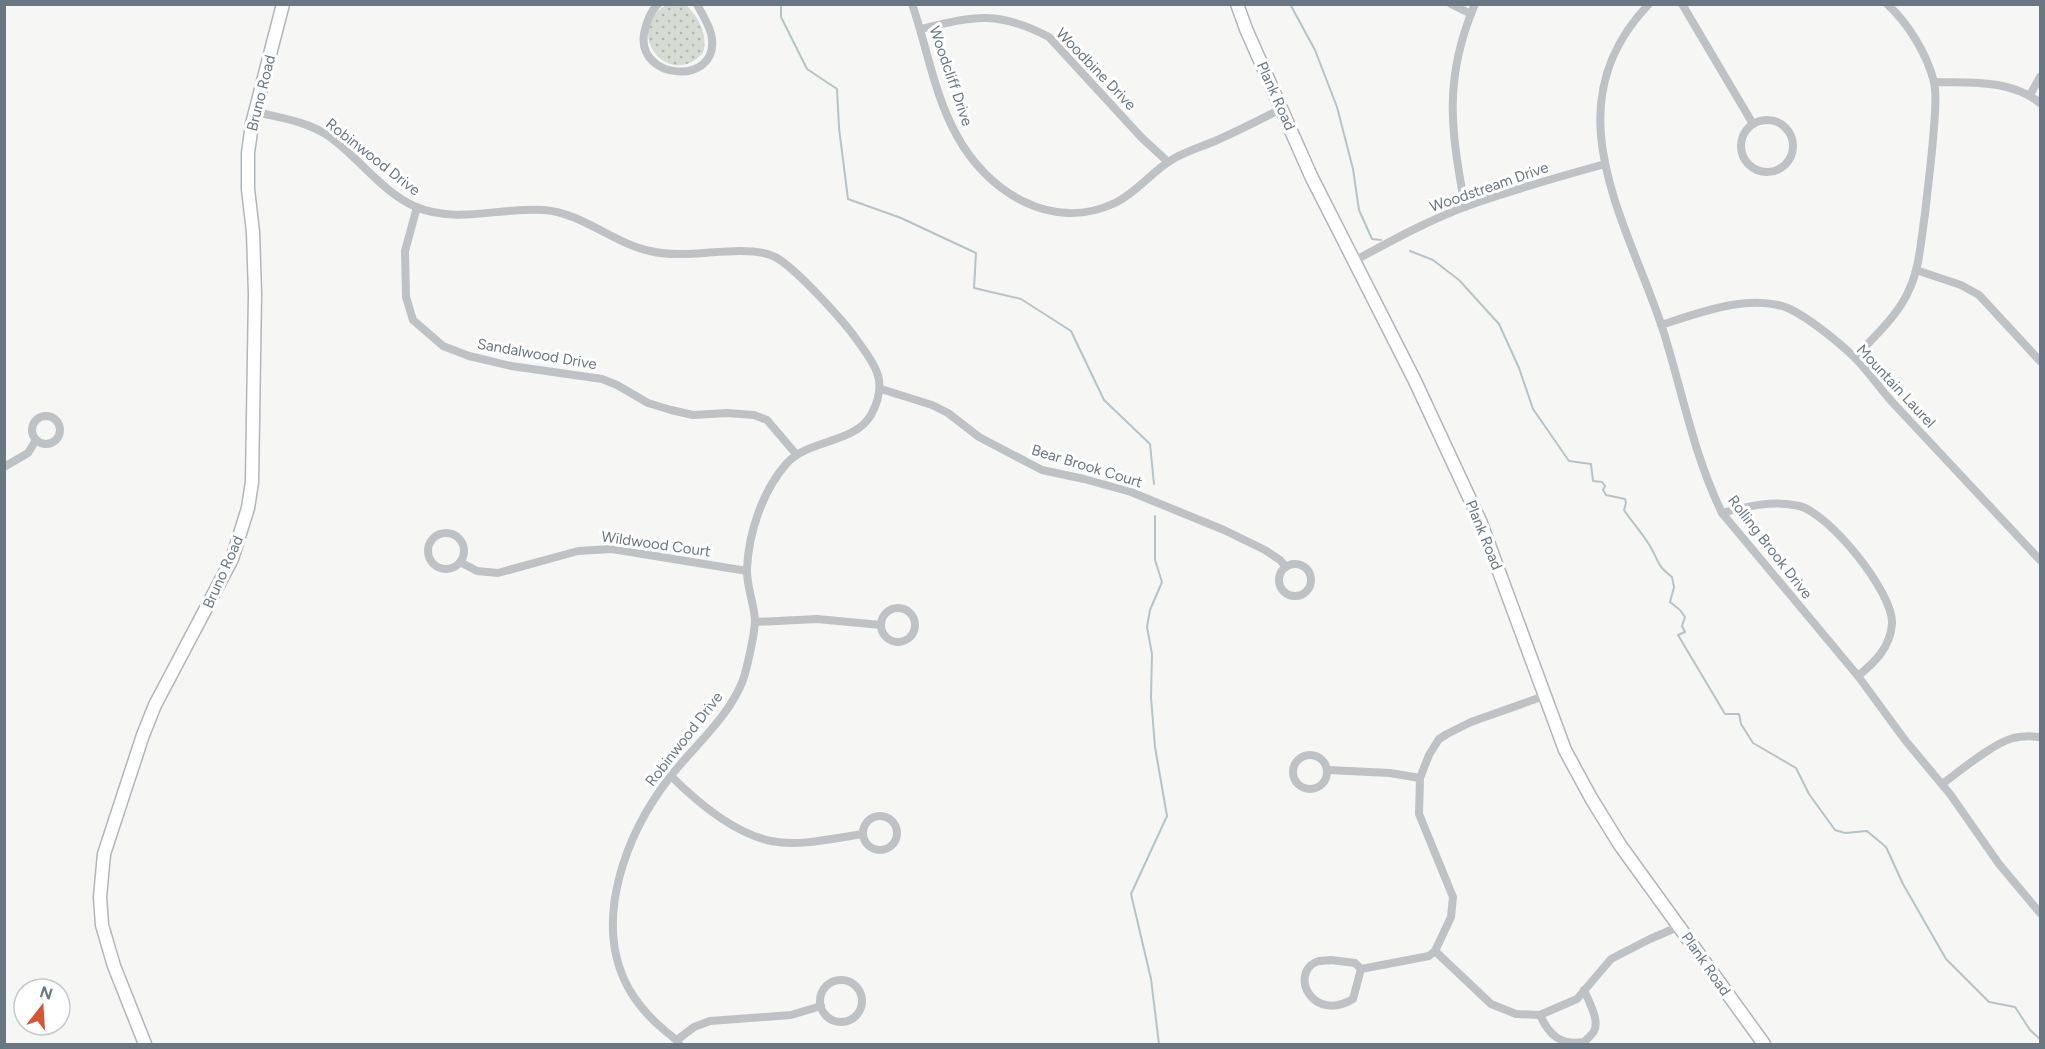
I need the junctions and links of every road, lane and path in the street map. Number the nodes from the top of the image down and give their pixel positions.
1 (283, 4) edge
2 (658, 4) edge
3 (697, 4) edge
4 (912, 4) edge
5 (1237, 4) edge
6 (1451, 4) edge
7 (1475, 4) edge
8 (1649, 4) edge
9 (1682, 4) edge
10 (1887, 4) edge
11 (1471, 14) junction
12 (921, 30) junction
13 (2040, 77) edge
14 (1934, 82) junction
15 (2030, 95) junction
16 (2040, 103) edge
17 (1281, 109) junction
18 (256, 112) junction
19 (1753, 123) junction
20 (1168, 162) junction
21 (1605, 164) junction
22 (417, 207) junction
23 (1465, 207) junction
24 (1354, 261) junction
25 (1916, 270) junction
26 (1661, 325) junction
27 (1855, 358) junction
28 (2040, 360) edge
29 (881, 389) junction
30 (36, 440) dead end
31 (796, 454) junction
32 (4, 467) edge
33 (1722, 513) junction
34 (2040, 560) edge
35 (460, 562) junction
36 (1286, 567) dead end
37 (747, 571) junction
38 (755, 622) junction
39 (881, 626) junction
40 (1858, 676) junction
41 (1544, 696) junction
42 (2040, 737) edge
43 (1328, 770) junction
44 (671, 776) junction
45 (1420, 778) junction
46 (1942, 784) junction
47 (863, 834) junction
48 (2040, 913) edge
49 (1680, 926) junction
50 (1436, 951) junction
51 (1361, 969) junction
52 (1584, 990) junction
53 (821, 1006) junction
54 (1540, 1015) junction
55 (678, 1042) edge
56 (145, 1044) edge
57 (1764, 1044) edge

1 - 18 street, Bruno Road
2 - 3 street
4 - 12 street, Woodcliff Drive
5 - 17 street, Plank Road
6 - 11 street
7 - 11 street
8 - 21 street, Rolling Brook Drive
9 - 19 street
10 - 14 street
11 - 23 street
12 - 20 street, Woodbine Drive
12 - 20 street, Woodcliff Drive
13 - 15 street
14 - 15 street
14 - 25 street
15 - 16 street
17 - 20 street, Woodcliff Drive
17 - 24 street, Plank Road
18 - 22 street, Robinwood Drive
18 - 56 street, Bruno Road
19 - 19 street
21 - 23 street, Woodstream Drive
21 - 26 street, Rolling Brook Drive
22 - 29 street, Robinwood Drive
22 - 31 street, Sandalwood Drive
23 - 24 street, Woodstream Drive
24 - 41 street, Plank Road
25 - 27 street
25 - 28 street
26 - 27 street, Mountain Laurel
26 - 33 street, Rolling Brook Drive
27 - 34 street, Mountain Laurel
29 - 31 street, Robinwood Drive
29 - 36 street, Bear Brook Court
30 - 32 street
31 - 37 street, Robinwood Drive
33 - 40 street, Rolling Brook Drive
33 - 40 street
35 - 35 street, Wildwood Court
35 - 37 street, Wildwood Court
37 - 38 street, Robinwood Drive
38 - 39 street
38 - 44 street, Robinwood Drive
39 - 39 street
40 - 46 street, Rolling Brook Drive
41 - 45 street
41 - 49 street, Plank Road
42 - 46 street
43 - 43 street
43 - 45 street
44 - 47 street
44 - 55 street, Robinwood Drive
45 - 50 street
46 - 48 street, Rolling Brook Drive
47 - 47 street
49 - 52 street
49 - 57 street, Plank Road
50 - 51 street
50 - 54 street
51 - 51 street
52 - 54 street
52 - 54 street
53 - 53 street
53 - 55 street

